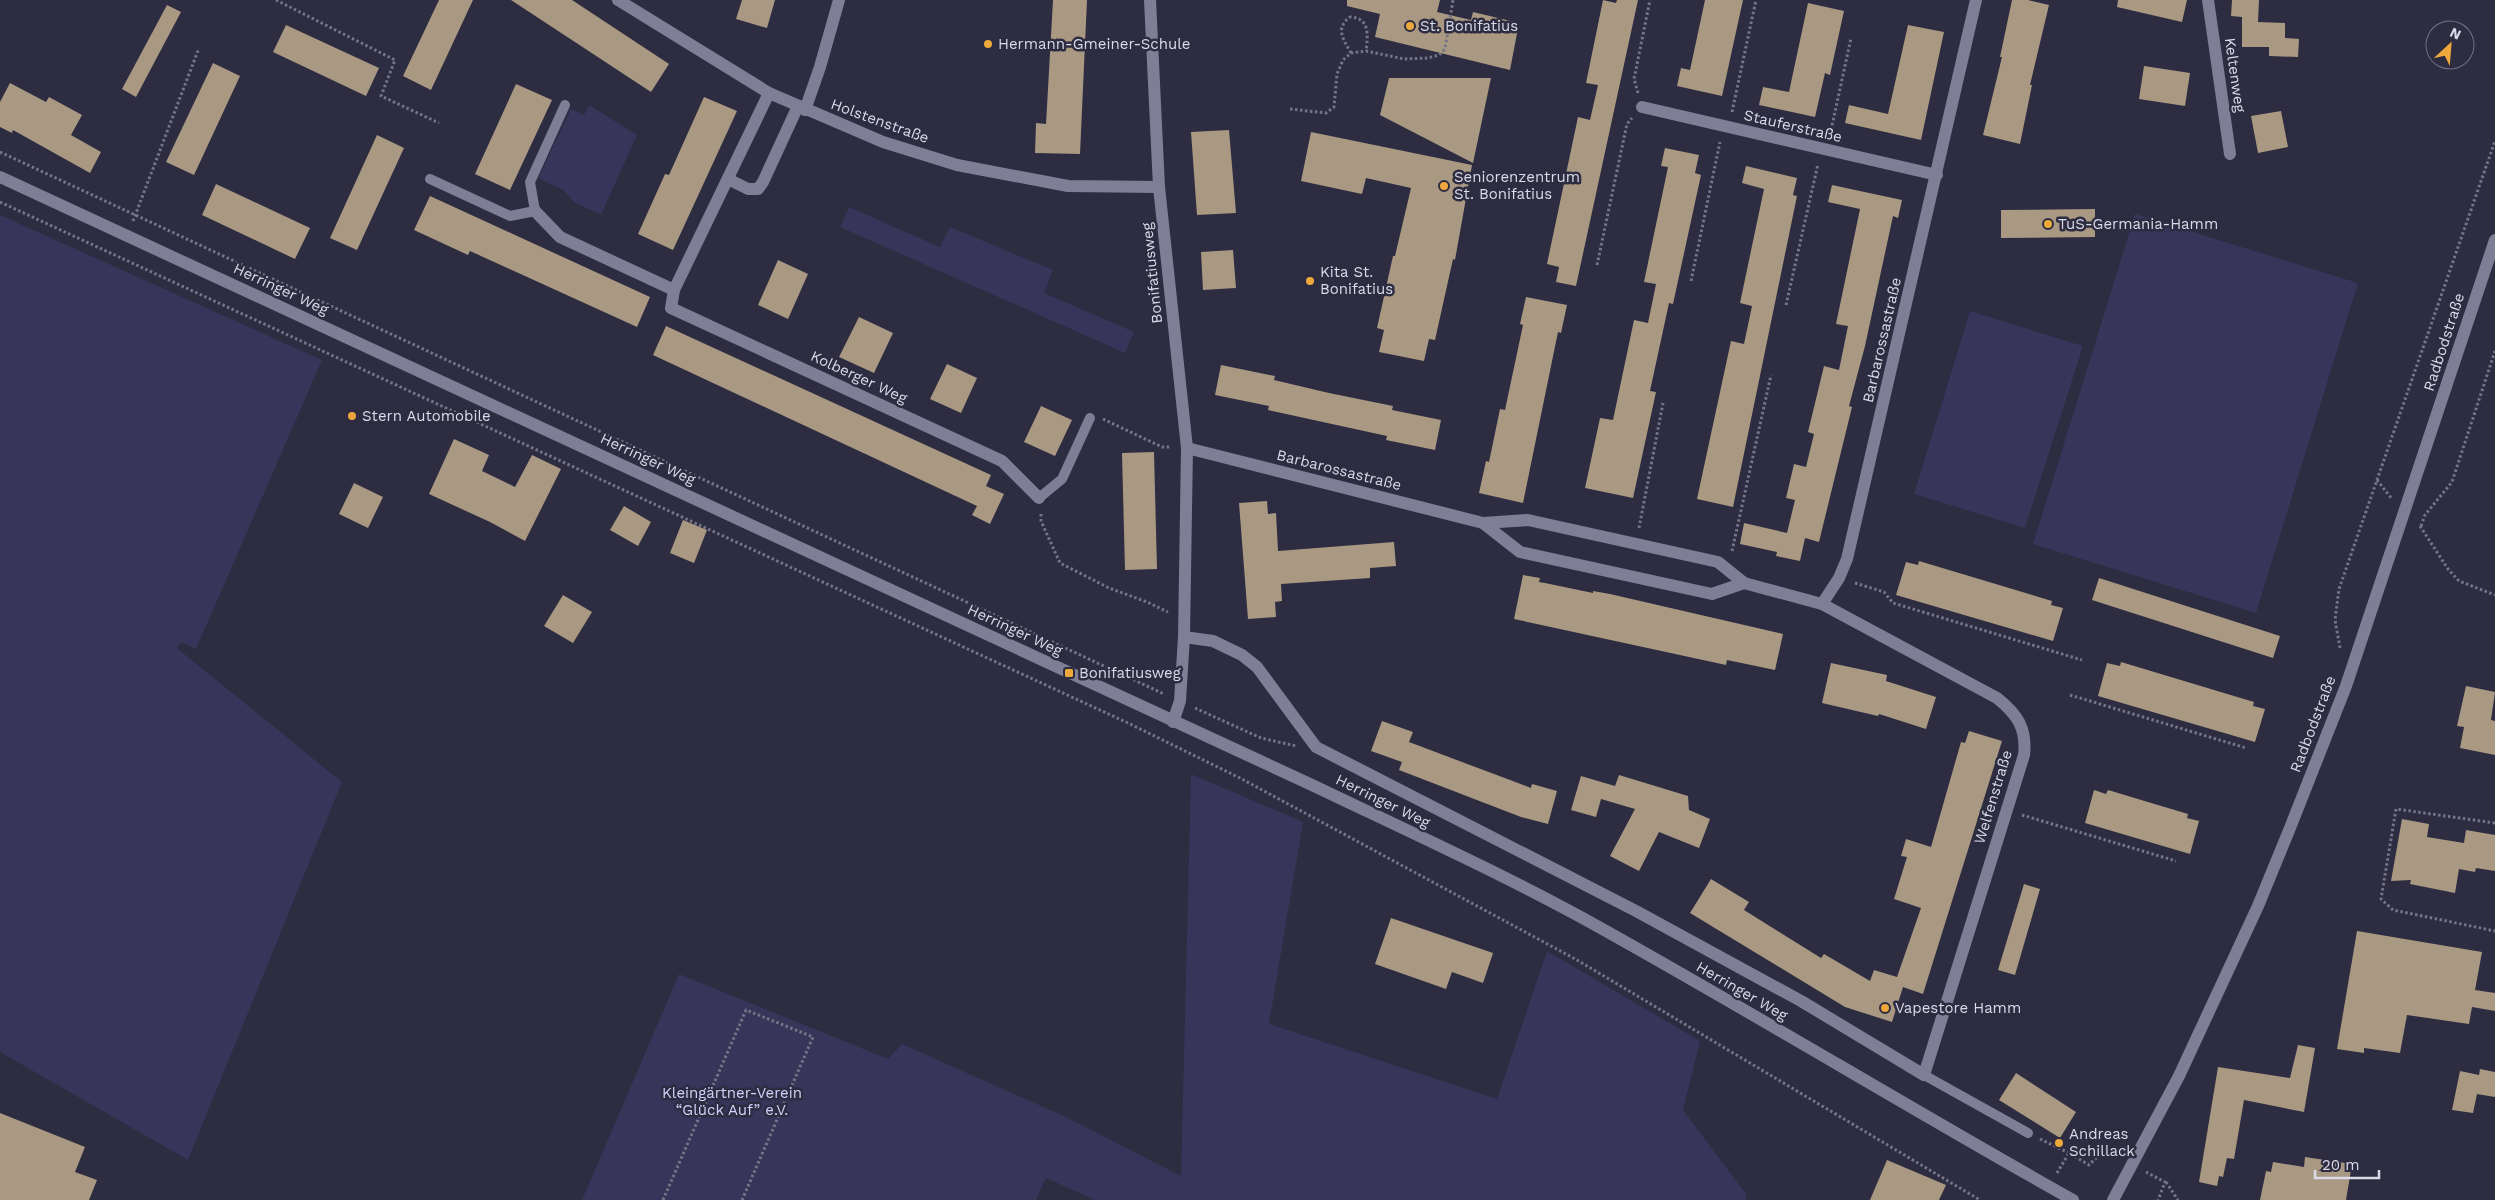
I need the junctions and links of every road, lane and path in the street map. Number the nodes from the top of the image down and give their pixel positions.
1 (276, 0) edge
2 (618, 0) edge
3 (839, 0) edge
4 (1150, 0) edge
5 (1453, 0) edge
6 (1650, 0) edge
7 (1756, 0) edge
8 (1976, 0) edge
9 (2208, 0) edge
10 (1851, 38) dead end
11 (199, 48) dead end
12 (1366, 51) junction
13 (1351, 53) junction
14 (769, 93) junction
15 (565, 105) dead end
16 (1642, 107) junction
17 (802, 108) junction
18 (1290, 110) dead end
19 (439, 123) dead end
20 (1726, 127) junction
21 (2495, 140) edge
22 (1824, 149) junction
23 (0, 152) edge
24 (2230, 154) dead end
25 (1937, 175) junction
26 (0, 177) edge
27 (430, 179) dead end
28 (728, 179) junction
29 (1159, 187) junction
30 (0, 202) edge
31 (535, 211) junction
32 (135, 214) junction
33 (127, 235) junction
34 (2495, 240) edge
35 (1597, 265) dead end
36 (1691, 281) dead end
37 (674, 290) junction
38 (1786, 305) dead end
39 (2495, 351) edge
40 (1771, 376) dead end
41 (1663, 402) dead end
42 (1090, 418) joint
43 (1186, 448) junction
44 (2377, 480) junction
45 (1039, 498) junction
46 (2405, 514) junction
47 (1483, 523) junction
48 (2420, 526) junction
49 (1636, 544) junction
50 (1728, 569) junction
51 (1839, 578) junction
52 (1744, 583) junction
53 (2495, 595) edge
54 (1822, 604) junction
55 (1184, 621) junction
56 (1184, 637) junction
57 (2342, 658) dead end
58 (2082, 660) dead end
59 (2070, 695) dead end
60 (1180, 701) junction
61 (1173, 722) junction
62 (1316, 747) junction
63 (2246, 748) dead end
64 (2007, 810) junction
65 (2495, 822) edge
66 (2176, 861) dead end
67 (2495, 931) edge
68 (1924, 1075) junction
69 (2028, 1132) joint
70 (2069, 1153) junction
71 (2131, 1166) junction
72 (2166, 1182) junction
73 (2049, 1187) junction
74 (664, 1200) edge
75 (742, 1200) edge
76 (1980, 1200) edge
77 (2073, 1200) edge
78 (2113, 1200) edge
79 (2158, 1200) edge
80 (2178, 1200) edge

1 - 19 path
2 - 14 street, Holstenstraße
3 - 17 street
4 - 29 street, Bonifatiusweg
5 - 12 path
6 - 16 path
7 - 20 path
8 - 25 street, Barbarossastraße
9 - 24 street, Keltenweg
10 - 22 path
11 - 32 path
12 - 13 path
12 - 13 path
13 - 18 path
14 - 17 street, Holstenstraße
14 - 28 street
15 - 31 lane
16 - 20 street, Stauferstraße
16 - 35 path
17 - 28 street
17 - 29 street, Holstenstraße
20 - 22 street, Stauferstraße
20 - 36 path
21 - 44 path
22 - 25 street, Stauferstraße
22 - 38 path
23 - 32 path
25 - 51 street, Barbarossastraße
26 - 33 street, Herringer Weg
27 - 31 lane
28 - 37 street
29 - 43 street, Bonifatiusweg
30 - 76 path
31 - 37 street
32 - 33 path
32 - 60 path
33 - 61 street, Herringer Weg
34 - 46 street, Radbodstraße
37 - 45 street, Kolberger Weg
39 - 48 path
40 - 50 path
41 - 49 path
42 - 43 path
42 - 45 lane
43 - 47 street, Barbarossastraße
43 - 55 street, Bonifatiusweg
44 - 46 path
44 - 57 path
45 - 55 path
46 - 48 path
46 - 71 street, Radbodstraße
47 - 49 street, Barbarossastraße
47 - 52 street, Barbarossastraße
48 - 53 path
49 - 50 street, Barbarossastraße
50 - 52 street, Barbarossastraße
51 - 54 street, Barbarossastraße
51 - 58 path
52 - 54 street, Barbarossastraße
54 - 64 street, Welfenstraße
55 - 56 street, Bonifatiusweg
56 - 60 street, Bonifatiusweg
56 - 62 street, Herringer Weg
59 - 63 path
60 - 61 street, Bonifatiusweg
60 - 62 path
61 - 73 street, Herringer Weg
62 - 68 street, Herringer Weg
64 - 66 path
64 - 68 street, Welfenstraße
65 - 67 path
68 - 69 lane, Herringer Weg
69 - 70 path
70 - 71 path
70 - 73 path
71 - 72 path
71 - 78 street, Radbodstraße
72 - 79 path
72 - 80 path
73 - 77 street, Herringer Weg
74 - 75 path

